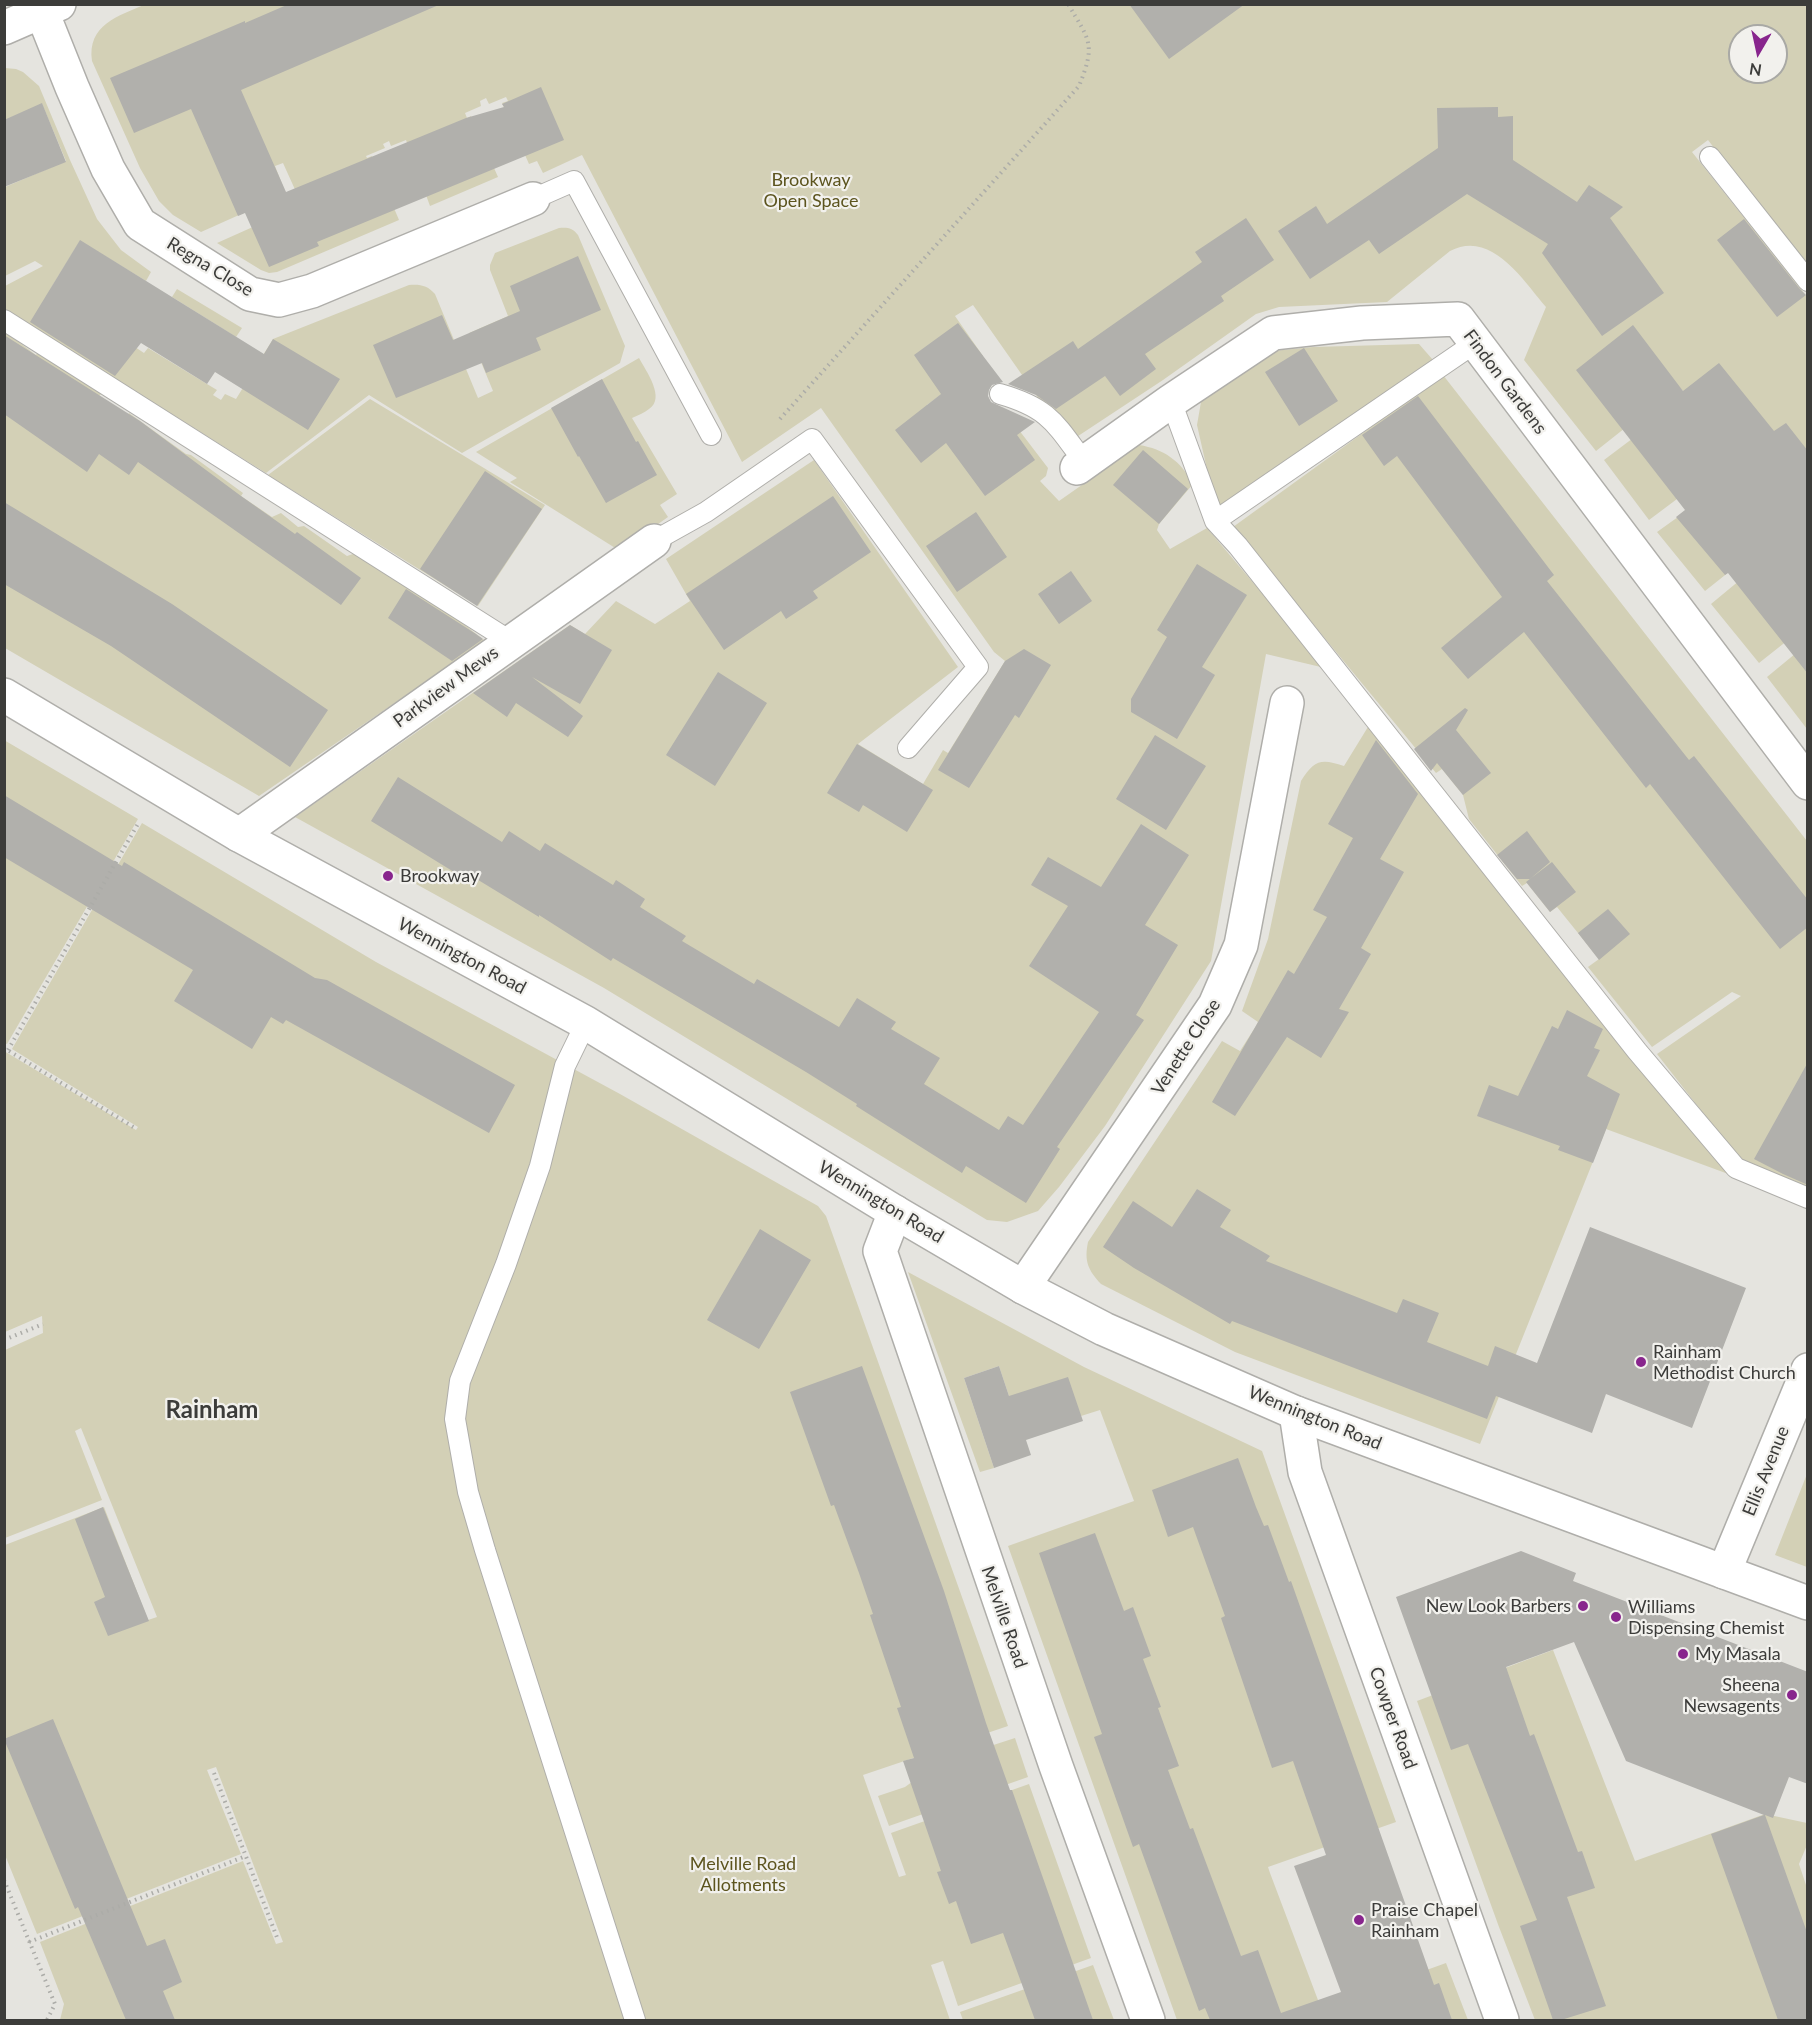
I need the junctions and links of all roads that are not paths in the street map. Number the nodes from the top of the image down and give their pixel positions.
1 (51, 8) edge
2 (4, 28) edge
3 (1710, 157) dead end
4 (533, 199) joint
5 (1808, 281) edge
6 (4, 320) edge
7 (1475, 343) junction
8 (1000, 394) dead end
9 (1171, 401) junction
10 (711, 435) dead end
11 (1080, 465) joint
12 (1215, 521) junction
13 (654, 541) joint
14 (510, 641) junction
15 (4, 695) edge
16 (1287, 704) dead end
17 (908, 748) dead end
18 (1808, 783) edge
19 (239, 835) junction
20 (586, 1023) junction
21 (1808, 1198) edge
22 (895, 1212) junction
23 (1023, 1287) junction
24 (1808, 1370) edge
25 (1296, 1413) junction
26 (1724, 1572) junction
27 (1808, 1603) edge
28 (635, 2020) edge
29 (1148, 2020) edge
30 (1502, 2020) edge

1 - 2 street
1 - 4 street, Regna Close
3 - 5 lane
4 - 10 lane
6 - 14 lane
7 - 9 street, Findon Gardens
7 - 12 lane
7 - 18 street, Findon Gardens
8 - 11 lane
9 - 11 street, Findon Gardens
9 - 12 lane
12 - 21 lane
13 - 14 street, Parkview Mews
13 - 17 lane
14 - 19 street, Parkview Mews
15 - 19 street, Wennington Road
16 - 23 street, Venette Close
19 - 20 street, Wennington Road
20 - 22 street, Wennington Road
20 - 28 lane
22 - 23 street, Wennington Road
22 - 29 street, Melville Road
23 - 25 street, Wennington Road
24 - 26 street, Ellis Avenue
25 - 26 street, Wennington Road
25 - 30 street, Cowper Road
26 - 27 street, Wennington Road

